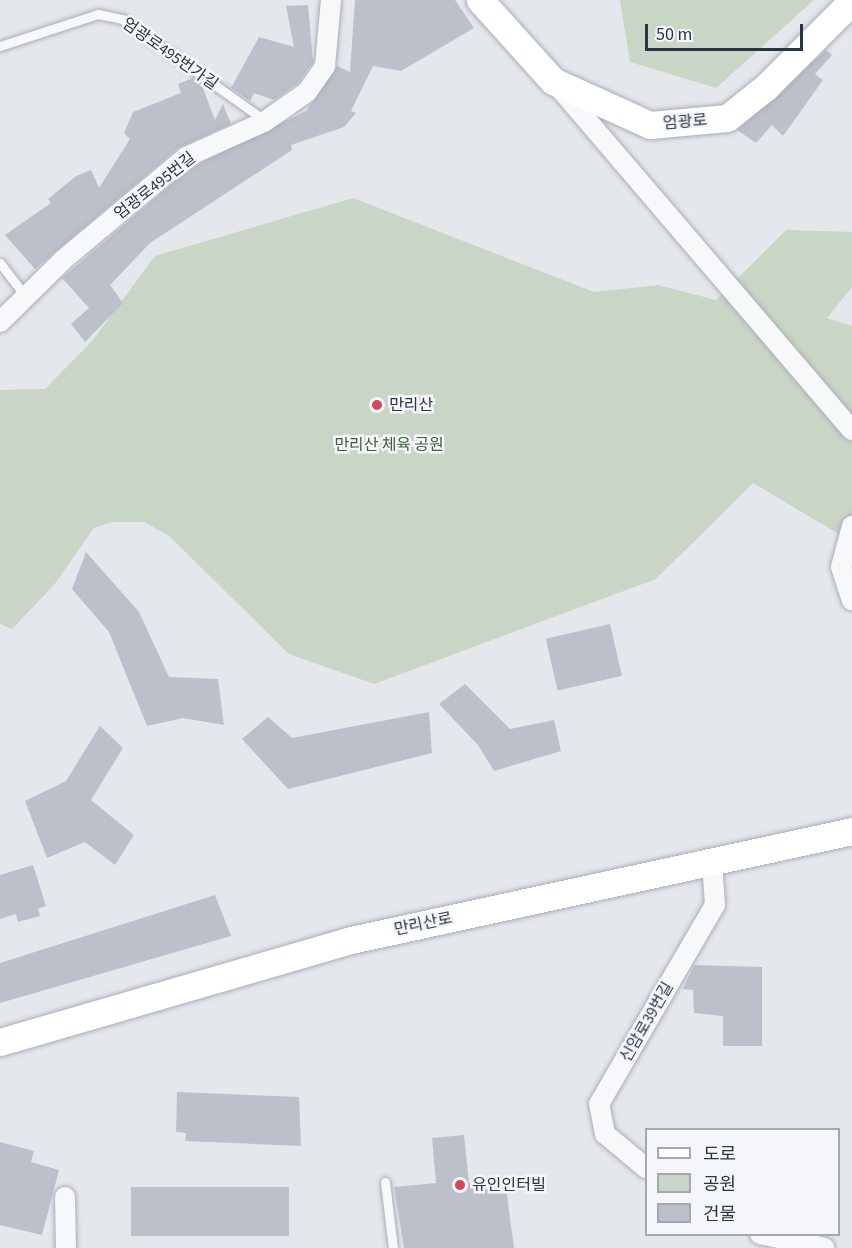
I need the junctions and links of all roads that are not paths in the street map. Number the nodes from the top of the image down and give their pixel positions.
1 (331, 0) edge
2 (480, 0) edge
3 (852, 1) edge
4 (0, 46) edge
5 (553, 81) junction
6 (258, 124) junction
7 (0, 263) edge
8 (26, 297) junction
9 (0, 322) edge
10 (852, 430) edge
11 (852, 526) edge
12 (852, 600) edge
13 (852, 831) edge
14 (712, 861) junction
15 (0, 1042) edge
16 (645, 1167) edge
17 (385, 1182) dead end
18 (65, 1197) dead end
19 (769, 1236) edge
20 (66, 1248) edge
21 (393, 1248) edge
22 (825, 1248) edge

1 - 6 street, 엄광로495번길
2 - 5 street, 엄광로
3 - 5 street, 엄광로
4 - 6 lane, 엄광로495번가길
5 - 10 street
6 - 8 street, 엄광로495번길
7 - 8 lane
8 - 9 street, 엄광로495번길
11 - 12 street
13 - 14 street, 만리산로
14 - 15 street, 만리산로
14 - 16 street, 신암로39번길
17 - 21 lane
18 - 20 street
19 - 22 street

